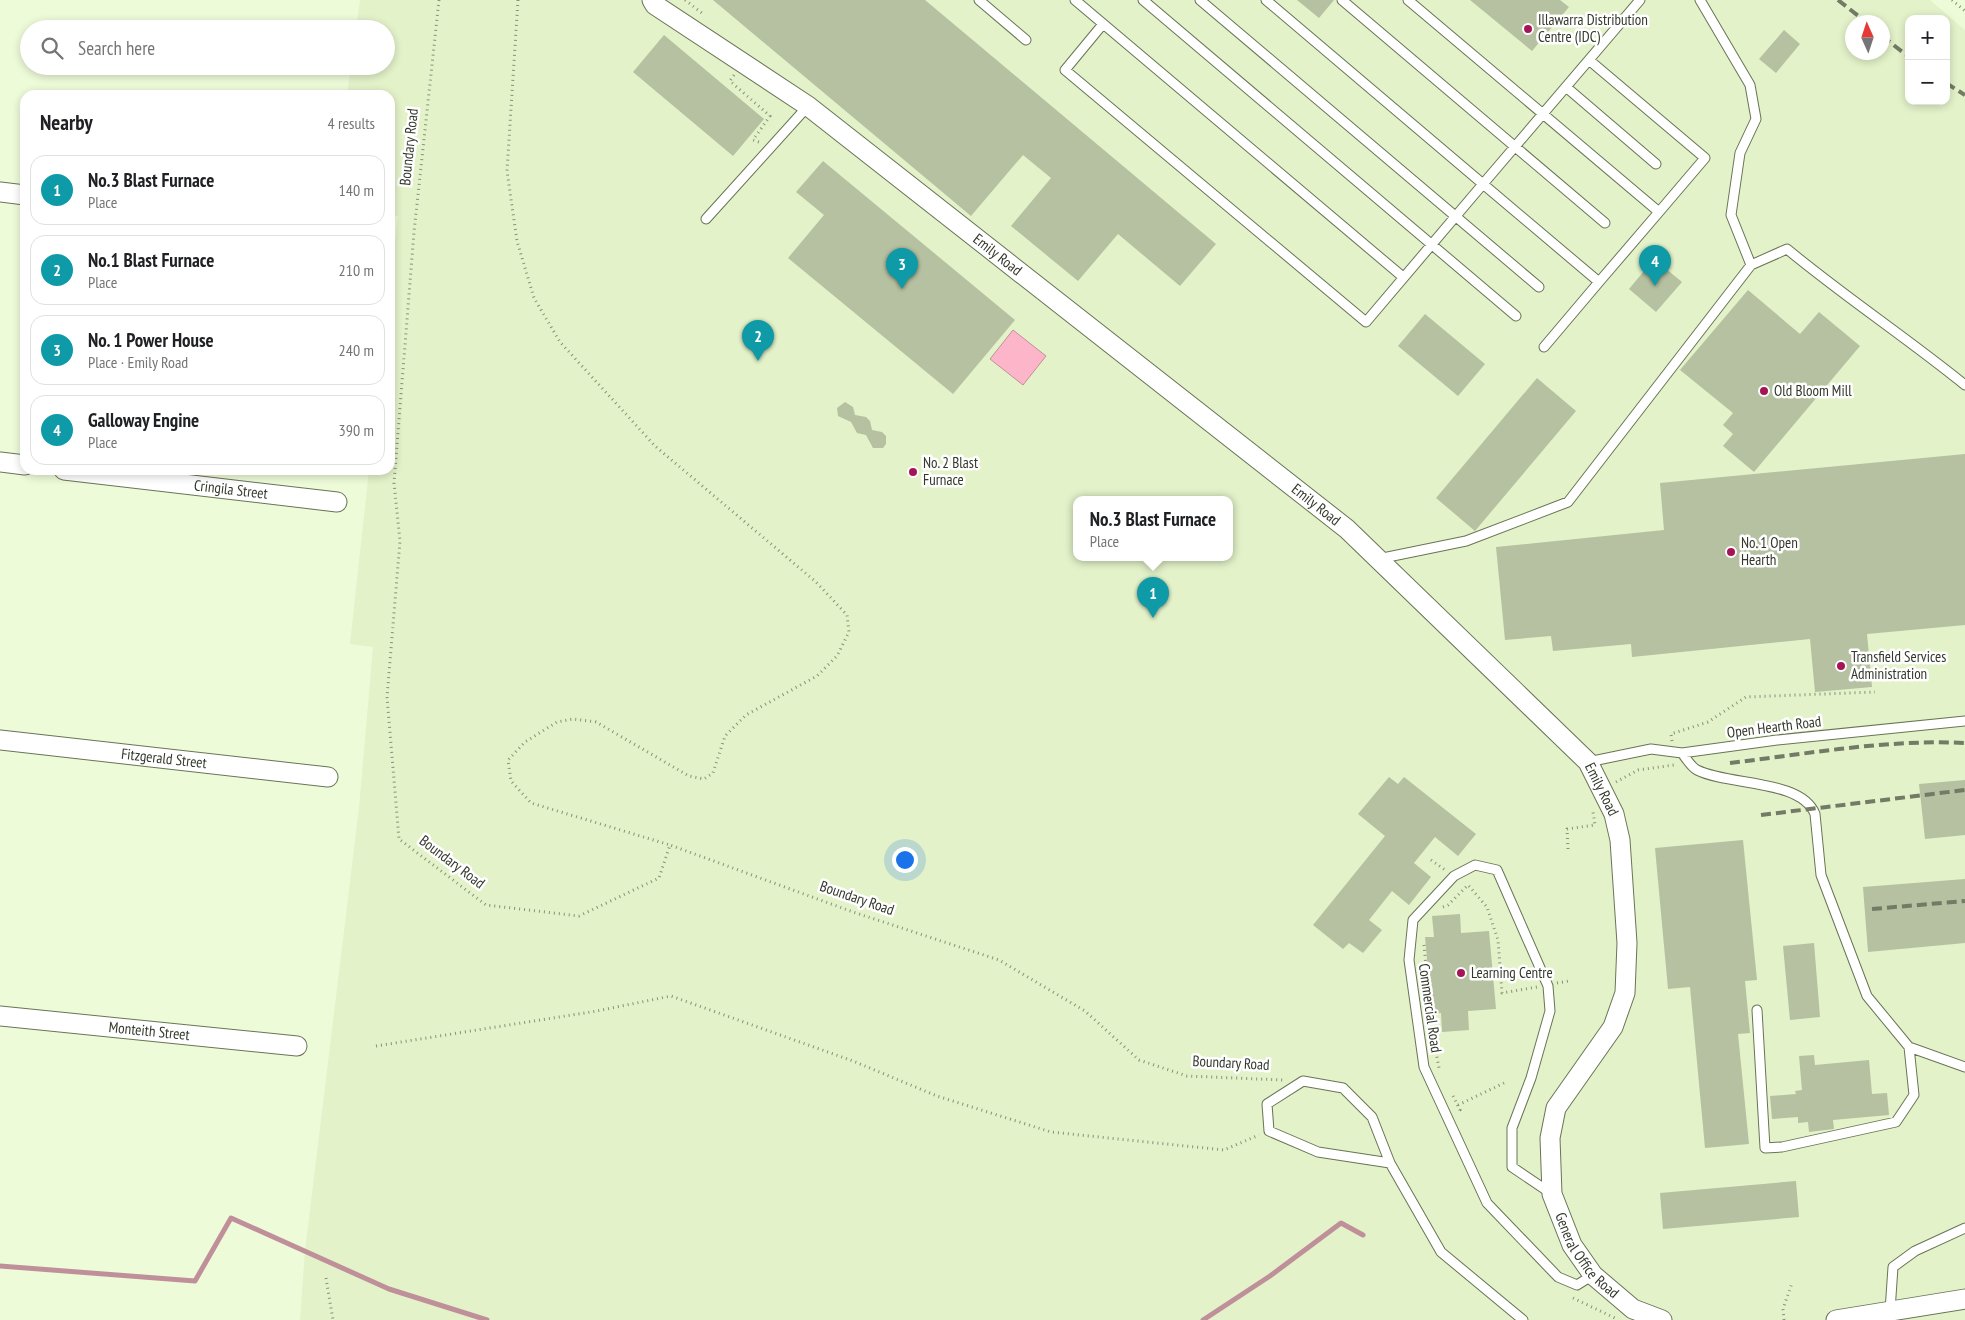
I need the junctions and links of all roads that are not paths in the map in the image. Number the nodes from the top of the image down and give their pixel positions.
1 (652, 0) edge
2 (979, 0) edge
3 (1075, 0) edge
4 (1142, 0) edge
5 (1200, 0) edge
6 (1266, 0) edge
7 (1342, 0) edge
8 (1408, 0) edge
9 (1640, 0) edge
10 (1700, 0) edge
11 (1103, 24) junction
12 (1026, 40) dead end
13 (1590, 60) junction
14 (1566, 87) junction
15 (808, 106) junction
16 (1543, 114) junction
17 (1515, 147) junction
18 (1656, 164) dead end
19 (1483, 184) junction
20 (0, 192) edge
21 (20, 194) edge
22 (1659, 212) junction
23 (1456, 216) junction
24 (706, 219) dead end
25 (1605, 223) dead end
26 (1432, 244) junction
27 (1751, 265) junction
28 (1403, 278) junction
29 (1599, 282) junction
30 (1539, 287) dead end
31 (1516, 316) dead end
32 (1544, 347) dead end
33 (1965, 385) edge
34 (0, 462) edge
35 (20, 464) edge
36 (107, 475) edge
37 (337, 502) dead end
38 (1378, 560) junction
39 (1965, 721) edge
40 (0, 740) edge
41 (1677, 752) junction
42 (1588, 762) junction
43 (328, 777) dead end
44 (1758, 1010) dead end
45 (0, 1016) edge
46 (297, 1046) dead end
47 (1908, 1047) junction
48 (1965, 1068) edge
49 (1390, 1163) junction
50 (1552, 1194) junction
51 (1965, 1228) edge
52 (1593, 1275) junction
53 (1965, 1299) edge
54 (1890, 1311) junction
55 (1523, 1320) edge
56 (1662, 1320) edge
57 (1836, 1320) edge

1 - 15 street, Emily Road
2 - 12 lane
3 - 11 lane
4 - 26 lane
5 - 23 lane
6 - 19 lane
7 - 17 lane
8 - 16 lane
9 - 13 lane
10 - 27 lane
11 - 28 lane
11 - 28 lane
13 - 14 lane
13 - 22 lane
14 - 16 lane
14 - 18 lane
15 - 24 lane
15 - 38 street, Emily Road
16 - 17 lane
16 - 22 lane
17 - 19 lane
17 - 25 lane
19 - 23 lane
19 - 29 lane
20 - 21 street
22 - 29 lane
23 - 26 lane
23 - 30 lane
26 - 28 lane
26 - 31 lane
27 - 33 lane
27 - 38 lane
29 - 32 lane
34 - 35 street
36 - 37 street, Cringila Street
38 - 42 street, Emily Road
39 - 41 lane, Open Hearth Road
40 - 43 street, Fitzgerald Street
41 - 42 lane, Open Hearth Road
41 - 47 lane
42 - 50 street, Emily Road
44 - 47 lane
45 - 46 street, Monteith Street
47 - 48 lane
49 - 49 lane
49 - 55 lane
50 - 52 street, General Office Road
50 - 52 lane, Commercial Road
51 - 54 lane
52 - 56 street, General Office Road
53 - 54 street
54 - 57 street

